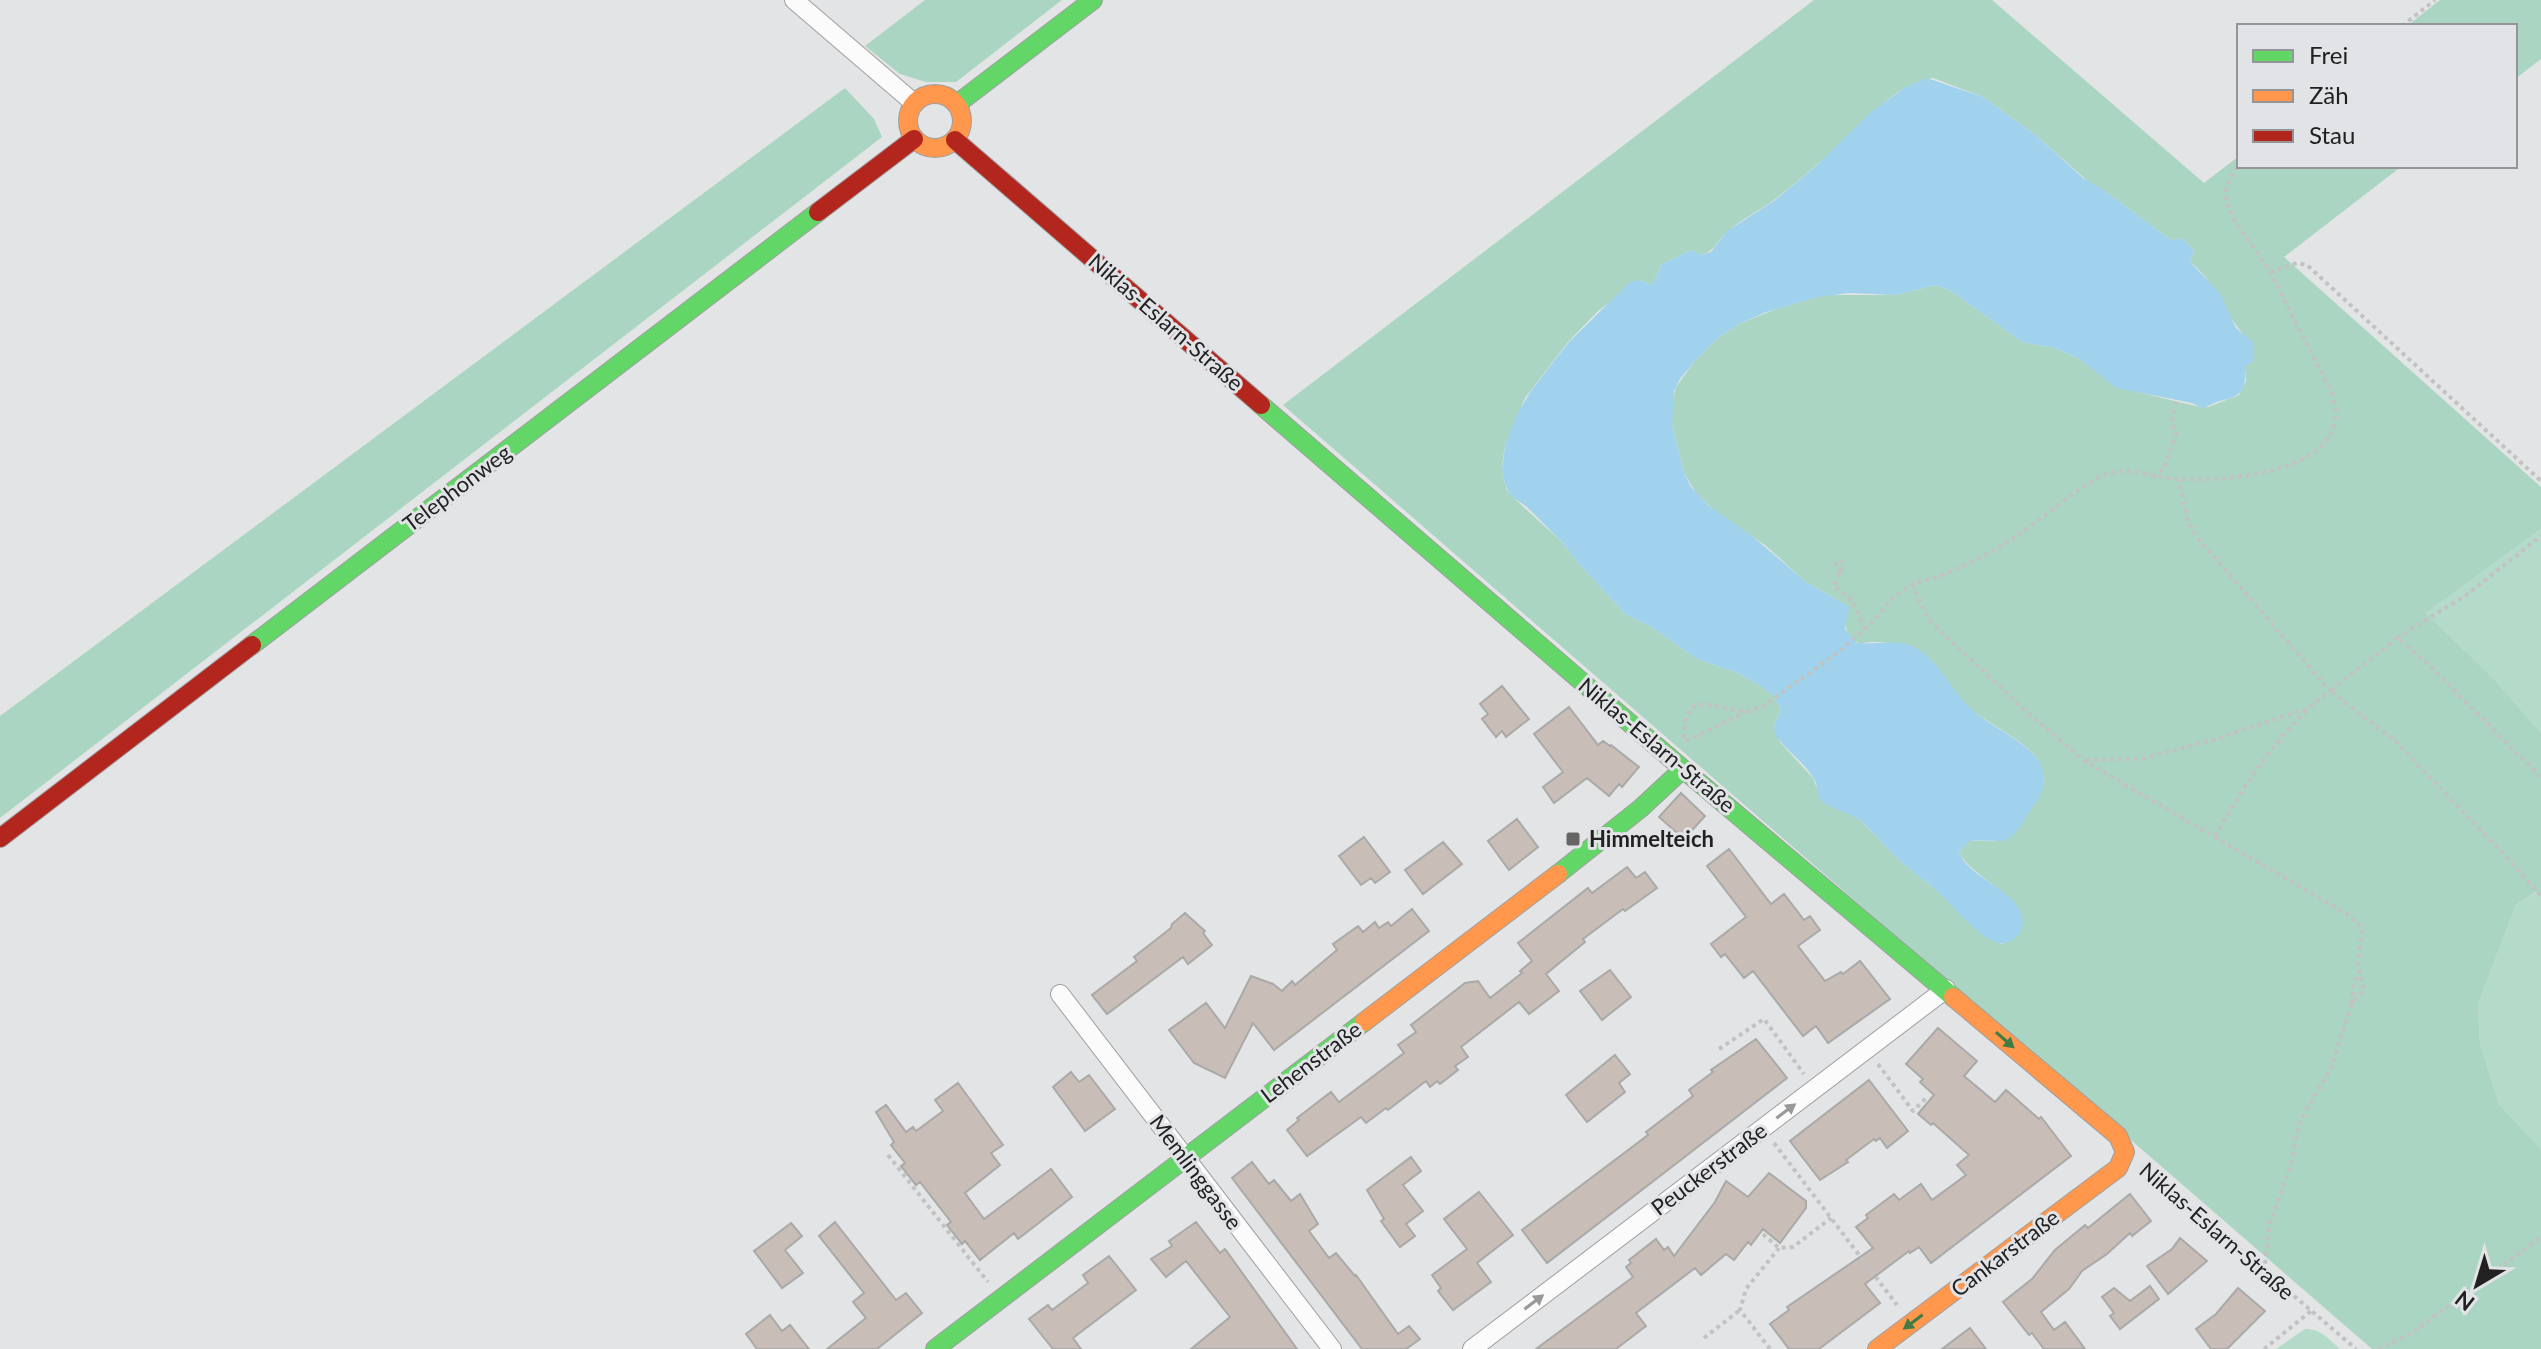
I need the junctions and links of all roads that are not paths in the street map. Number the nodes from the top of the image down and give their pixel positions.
1 (794, 0) edge
2 (1093, 0) edge
3 (914, 103) junction
4 (957, 104) junction
5 (914, 139) junction
6 (955, 140) junction
7 (1683, 769) junction
8 (0, 838) edge
9 (1946, 989) junction
10 (1060, 994) dead end
11 (2125, 1152) joint
12 (1185, 1158) junction
13 (935, 1349) edge
14 (1332, 1349) edge
15 (1472, 1349) edge
16 (1877, 1349) edge

1 - 3 street
2 - 4 street
3 - 4 street
3 - 5 street
4 - 6 street
5 - 6 street
5 - 8 street, Telephonweg
6 - 7 street, Niklas-Eslarn-Straße
7 - 9 street, Niklas-Eslarn-Straße
7 - 12 street, Lehenstraße
9 -> 11 street, Niklas-Eslarn-Straße
15 -> 9 street, Peuckerstraße
10 - 12 street, Memlinggasse
11 -> 16 street, Cankarstraße
12 - 13 street, Lehenstraße
12 - 14 street, Memlinggasse

